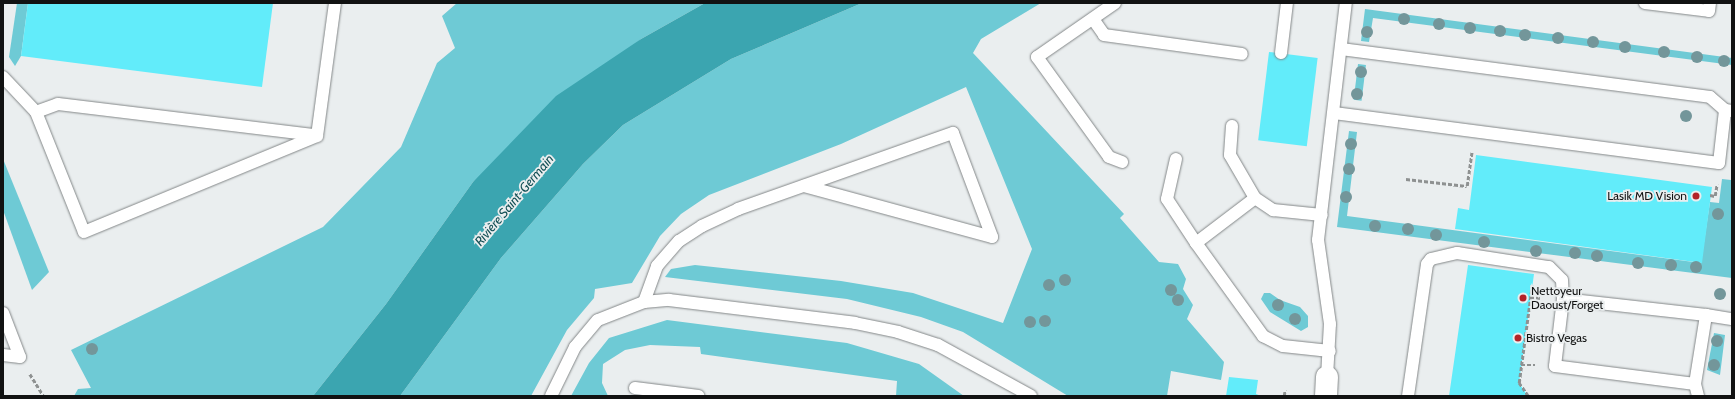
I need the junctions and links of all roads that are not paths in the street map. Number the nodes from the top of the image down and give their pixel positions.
1 (335, 3) edge
2 (1115, 3) edge
3 (1287, 3) edge
4 (1346, 3) edge
5 (1645, 3) edge
6 (1710, 3) edge
7 (1093, 19) junction
8 (1341, 49) junction
9 (1242, 54) dead end
10 (1281, 54) dead end
11 (3, 77) edge
12 (1729, 111) edge
13 (36, 112) junction
14 (1334, 112) junction
15 (1232, 126) dead end
16 (317, 136) junction
17 (1176, 159) dead end
18 (1122, 162) dead end
19 (804, 186) junction
20 (1255, 198) junction
21 (1322, 215) junction
22 (1196, 243) junction
23 (1564, 299) junction
24 (644, 302) junction
25 (3, 313) edge
26 (1706, 315) junction
27 (1732, 319) edge
28 (1330, 351) junction
29 (3, 354) edge
30 (1695, 384) junction
31 (1326, 386) edge
32 (635, 388) dead end
33 (551, 396) edge
34 (699, 396) edge
35 (1031, 396) edge
36 (1408, 396) edge
37 (1698, 396) edge

1 - 16 lane
2 - 7 lane
3 - 10 lane
4 - 8 lane
5 - 6 lane
7 - 9 lane
7 - 18 lane
8 - 12 lane
8 - 14 lane
11 - 13 lane
12 - 14 lane
13 - 16 lane
13 - 16 lane
14 - 21 lane
15 - 20 lane
17 - 22 lane
19 - 19 lane
19 - 24 lane
20 - 21 lane
20 - 22 lane
21 - 28 lane
22 - 28 lane
23 - 26 lane
23 - 30 lane
23 - 36 lane
24 - 33 lane
24 - 35 lane
25 - 29 lane
26 - 27 lane
26 - 30 lane
28 - 31 lane
30 - 37 lane
32 - 34 lane

